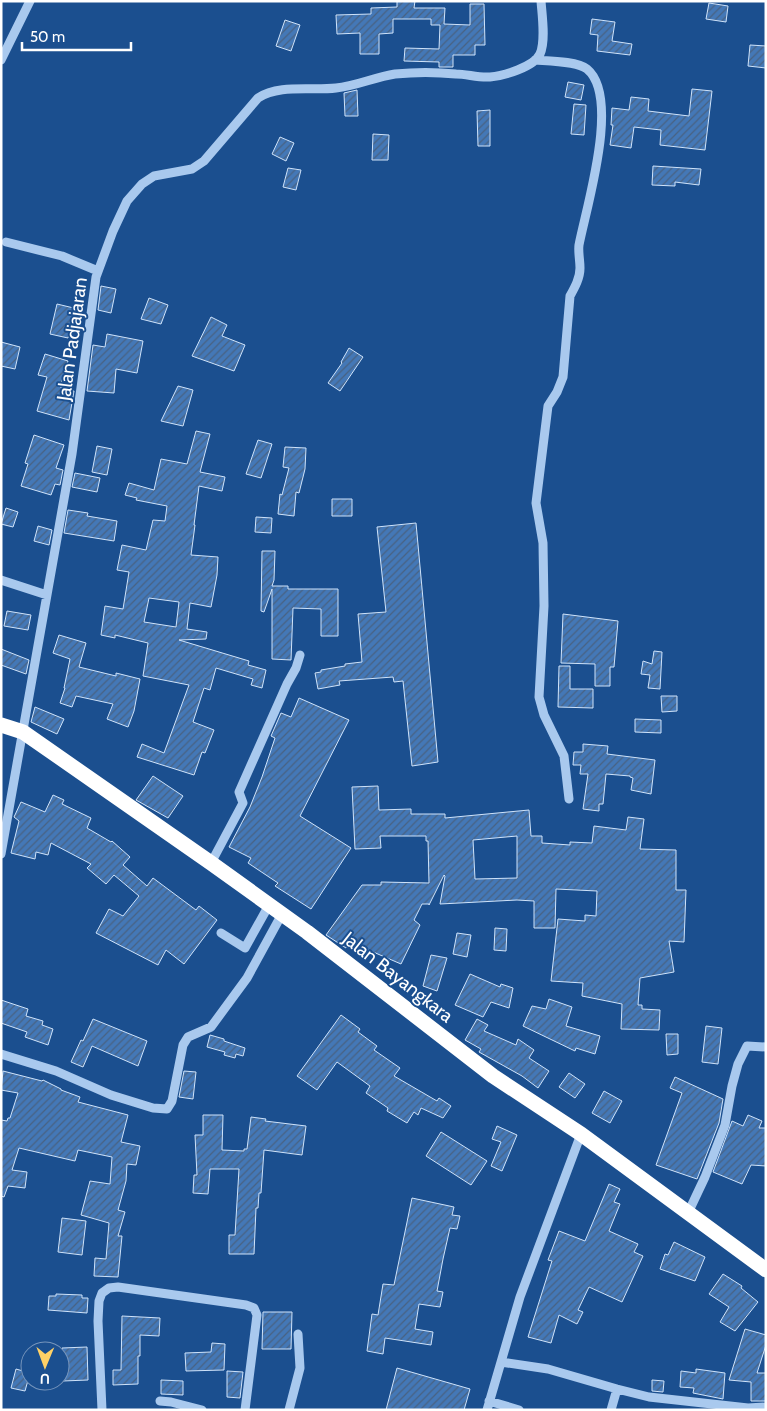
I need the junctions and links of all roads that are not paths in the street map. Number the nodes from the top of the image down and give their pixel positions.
1 (30, 1) edge
2 (541, 1) edge
3 (5, 45) edge
4 (1, 60) edge
5 (535, 60) junction
6 (6, 242) dead end
7 (98, 271) junction
8 (1, 580) edge
9 (47, 595) junction
10 (300, 655) dead end
11 (1, 725) edge
12 (23, 732) junction
13 (569, 799) dead end
14 (1, 854) edge
15 (211, 863) junction
16 (269, 904) junction
17 (282, 914) junction
18 (221, 933) dead end
19 (766, 1047) edge
20 (1, 1054) edge
21 (581, 1134) junction
22 (688, 1213) junction
23 (766, 1270) edge
24 (298, 1334) dead end
25 (501, 1362) junction
26 (617, 1389) junction
27 (160, 1401) dead end
28 (488, 1405) edge
29 (766, 1407) edge
30 (102, 1410) edge
31 (202, 1410) edge
32 (245, 1410) edge
33 (289, 1410) edge
34 (519, 1410) edge
35 (610, 1410) edge
36 (618, 1410) edge

1 - 3 street
2 - 5 street
3 - 4 street
5 - 7 street, Jalan Padjajaran
5 - 13 street
6 - 7 street
7 - 9 street, Jalan Padjajaran
8 - 9 street
9 - 12 street, Jalan Padjajaran
10 - 15 street
11 - 12 highway, Jalan Bayangkara
12 - 14 street, Jalan Padjajaran
12 - 15 highway, Jalan Bayangkara
15 - 16 highway, Jalan Bayangkara
16 - 17 highway, Jalan Bayangkara
16 - 18 street
17 - 20 street
17 - 21 highway, Jalan Bayangkara
19 - 22 street
21 - 22 highway, Jalan Bayangkara
21 - 25 street
22 - 23 highway, Jalan Bayangkara
24 - 33 street
25 - 26 street
25 - 28 street
26 - 29 street
26 - 35 street
26 - 36 street
27 - 31 street
28 - 34 street
30 - 32 street

